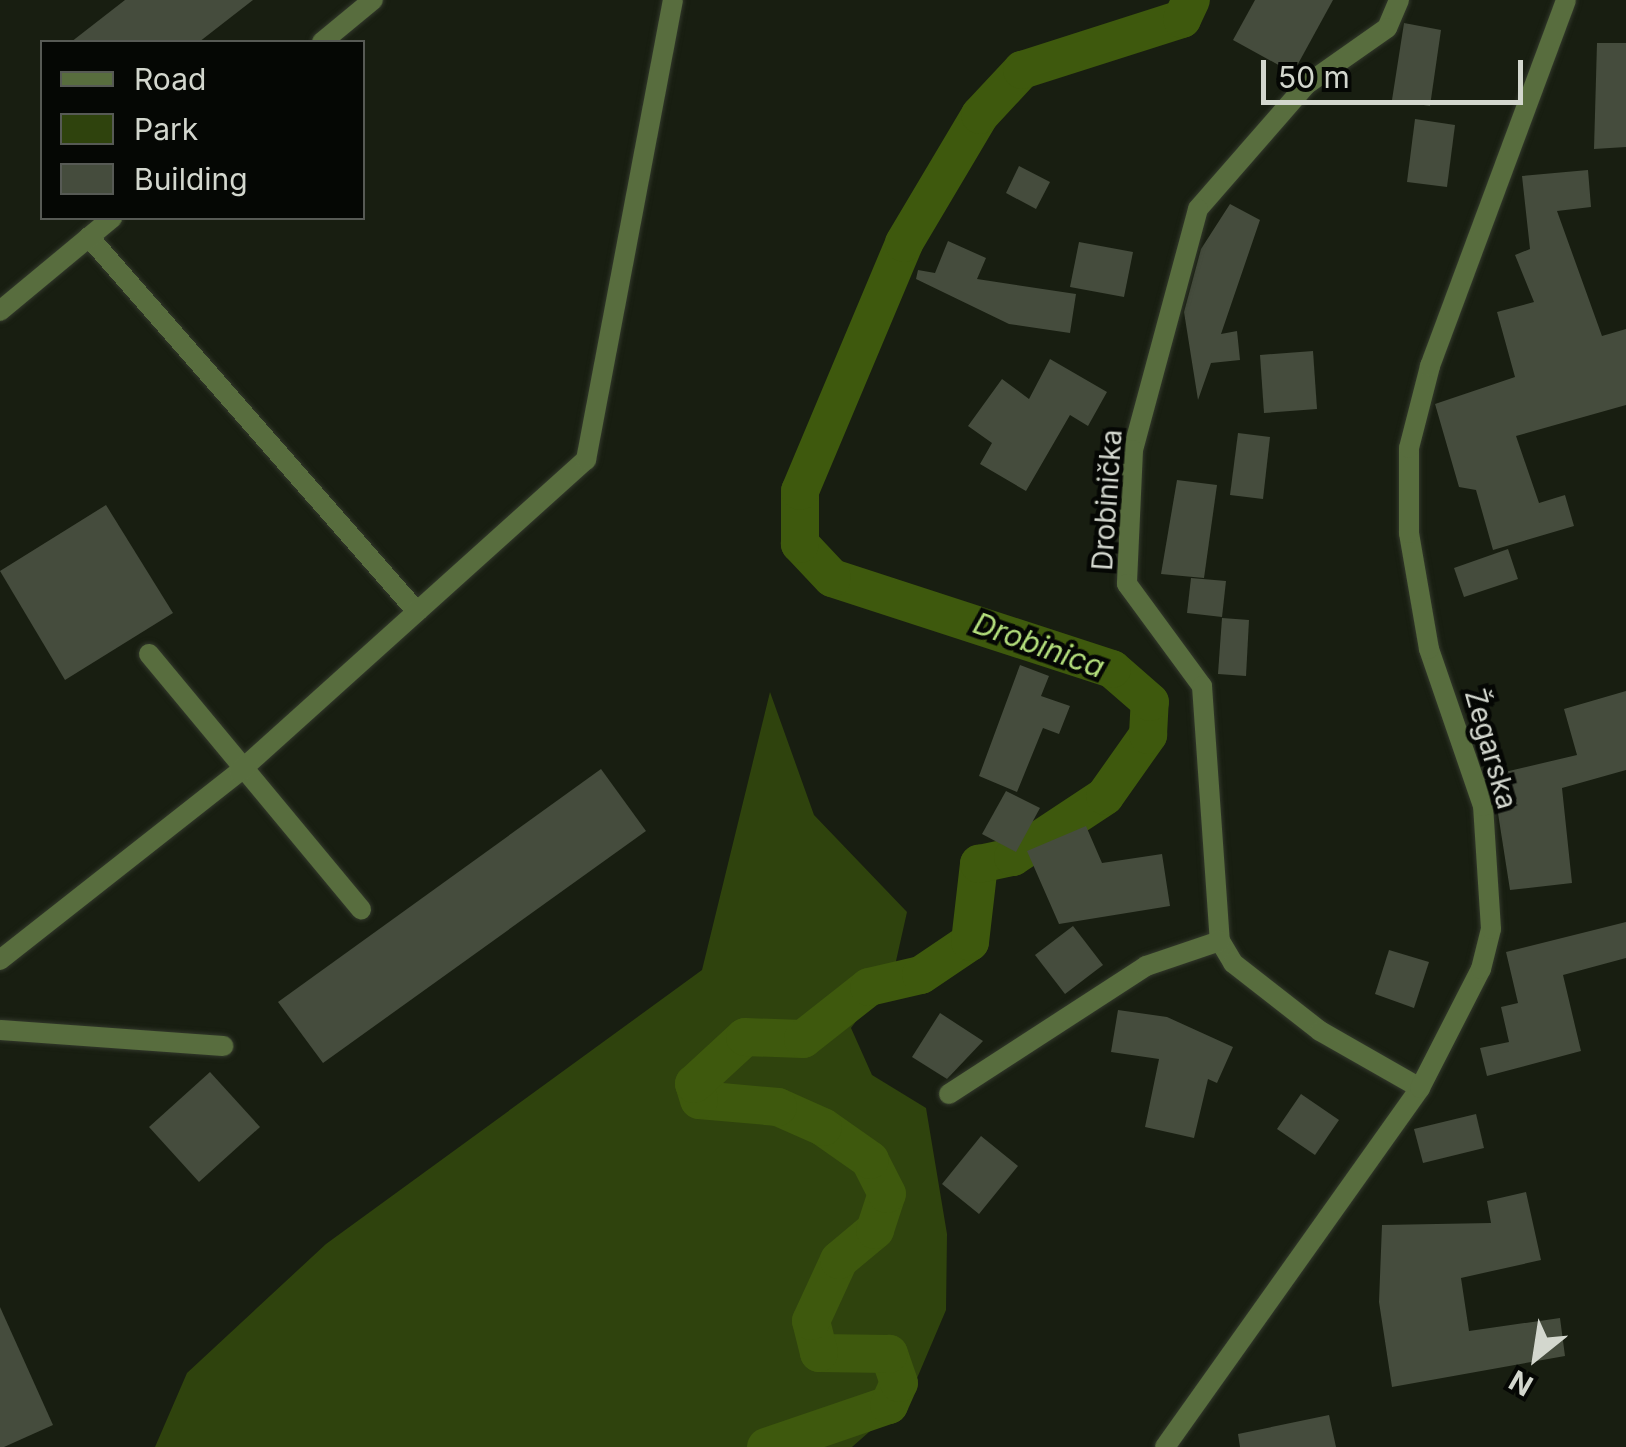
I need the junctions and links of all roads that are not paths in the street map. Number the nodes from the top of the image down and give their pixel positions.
1 (373, 0) edge
2 (673, 0) edge
3 (1399, 0) edge
4 (1566, 0) edge
5 (324, 40) edge
6 (110, 220) edge
7 (90, 237) junction
8 (0, 312) edge
9 (417, 612) junction
10 (149, 654) dead end
11 (244, 768) junction
12 (361, 909) dead end
13 (1220, 941) junction
14 (0, 960) edge
15 (0, 1030) edge
16 (223, 1046) dead end
17 (1420, 1088) junction
18 (949, 1094) dead end
19 (1166, 1447) edge

1 - 5 street
2 - 9 street
3 - 13 street, Drobinička
4 - 17 street, Žegarska
6 - 7 street
7 - 8 street
7 - 9 street
9 - 11 street
10 - 11 street
11 - 12 street
11 - 14 street
13 - 17 street
13 - 18 street
15 - 16 street
17 - 19 street, Žegarska

